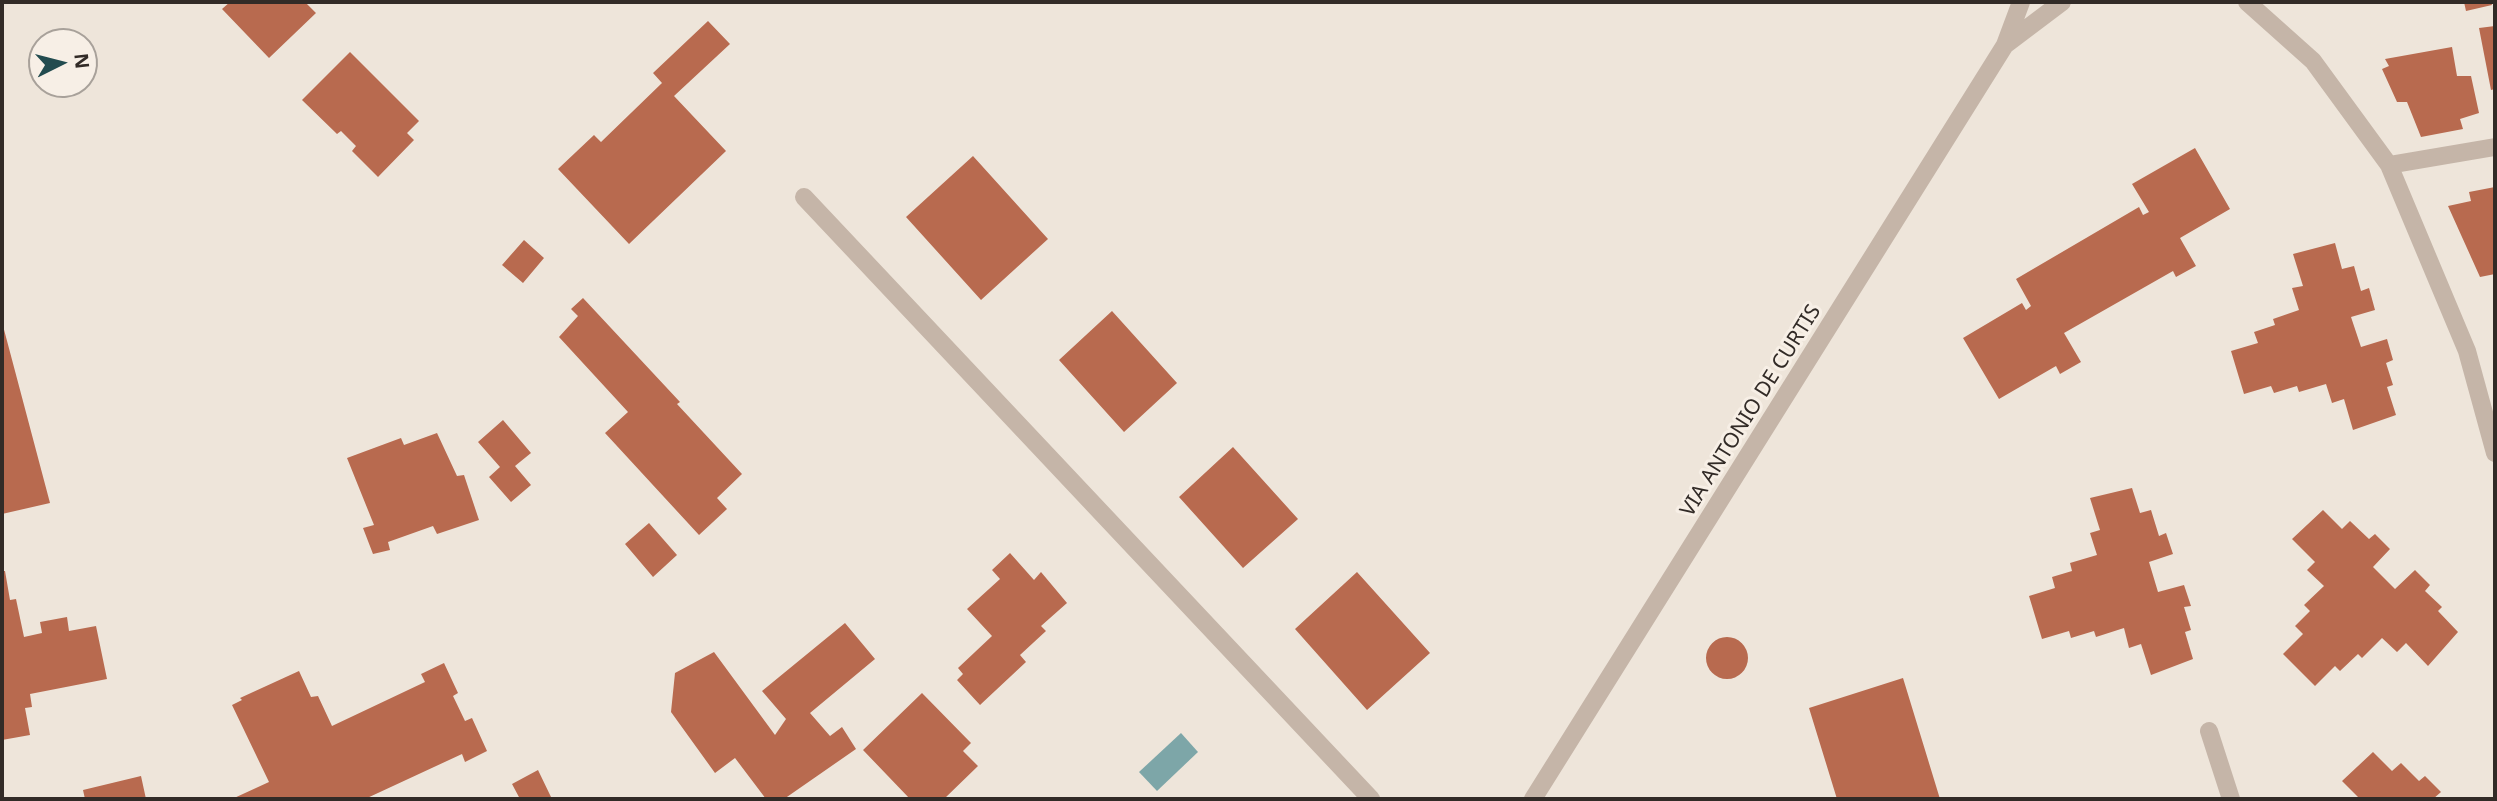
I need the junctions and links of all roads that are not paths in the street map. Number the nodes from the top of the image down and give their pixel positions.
1 (2021, 2) edge
2 (2062, 2) edge
3 (2249, 3) edge
4 (2005, 45) junction
5 (2495, 147) edge
6 (2389, 165) junction
7 (804, 197) dead end
8 (2495, 453) edge
9 (2209, 730) dead end
10 (1371, 799) edge
11 (1534, 799) edge
12 (2231, 799) edge

1 - 4 street, VIA ANTONIO DE CURTIS
2 - 4 street, VIA ANTONIO DE CURTIS
3 - 6 street
4 - 11 street, VIA ANTONIO DE CURTIS
5 - 6 street
6 - 8 street
7 - 10 street
9 - 12 street

